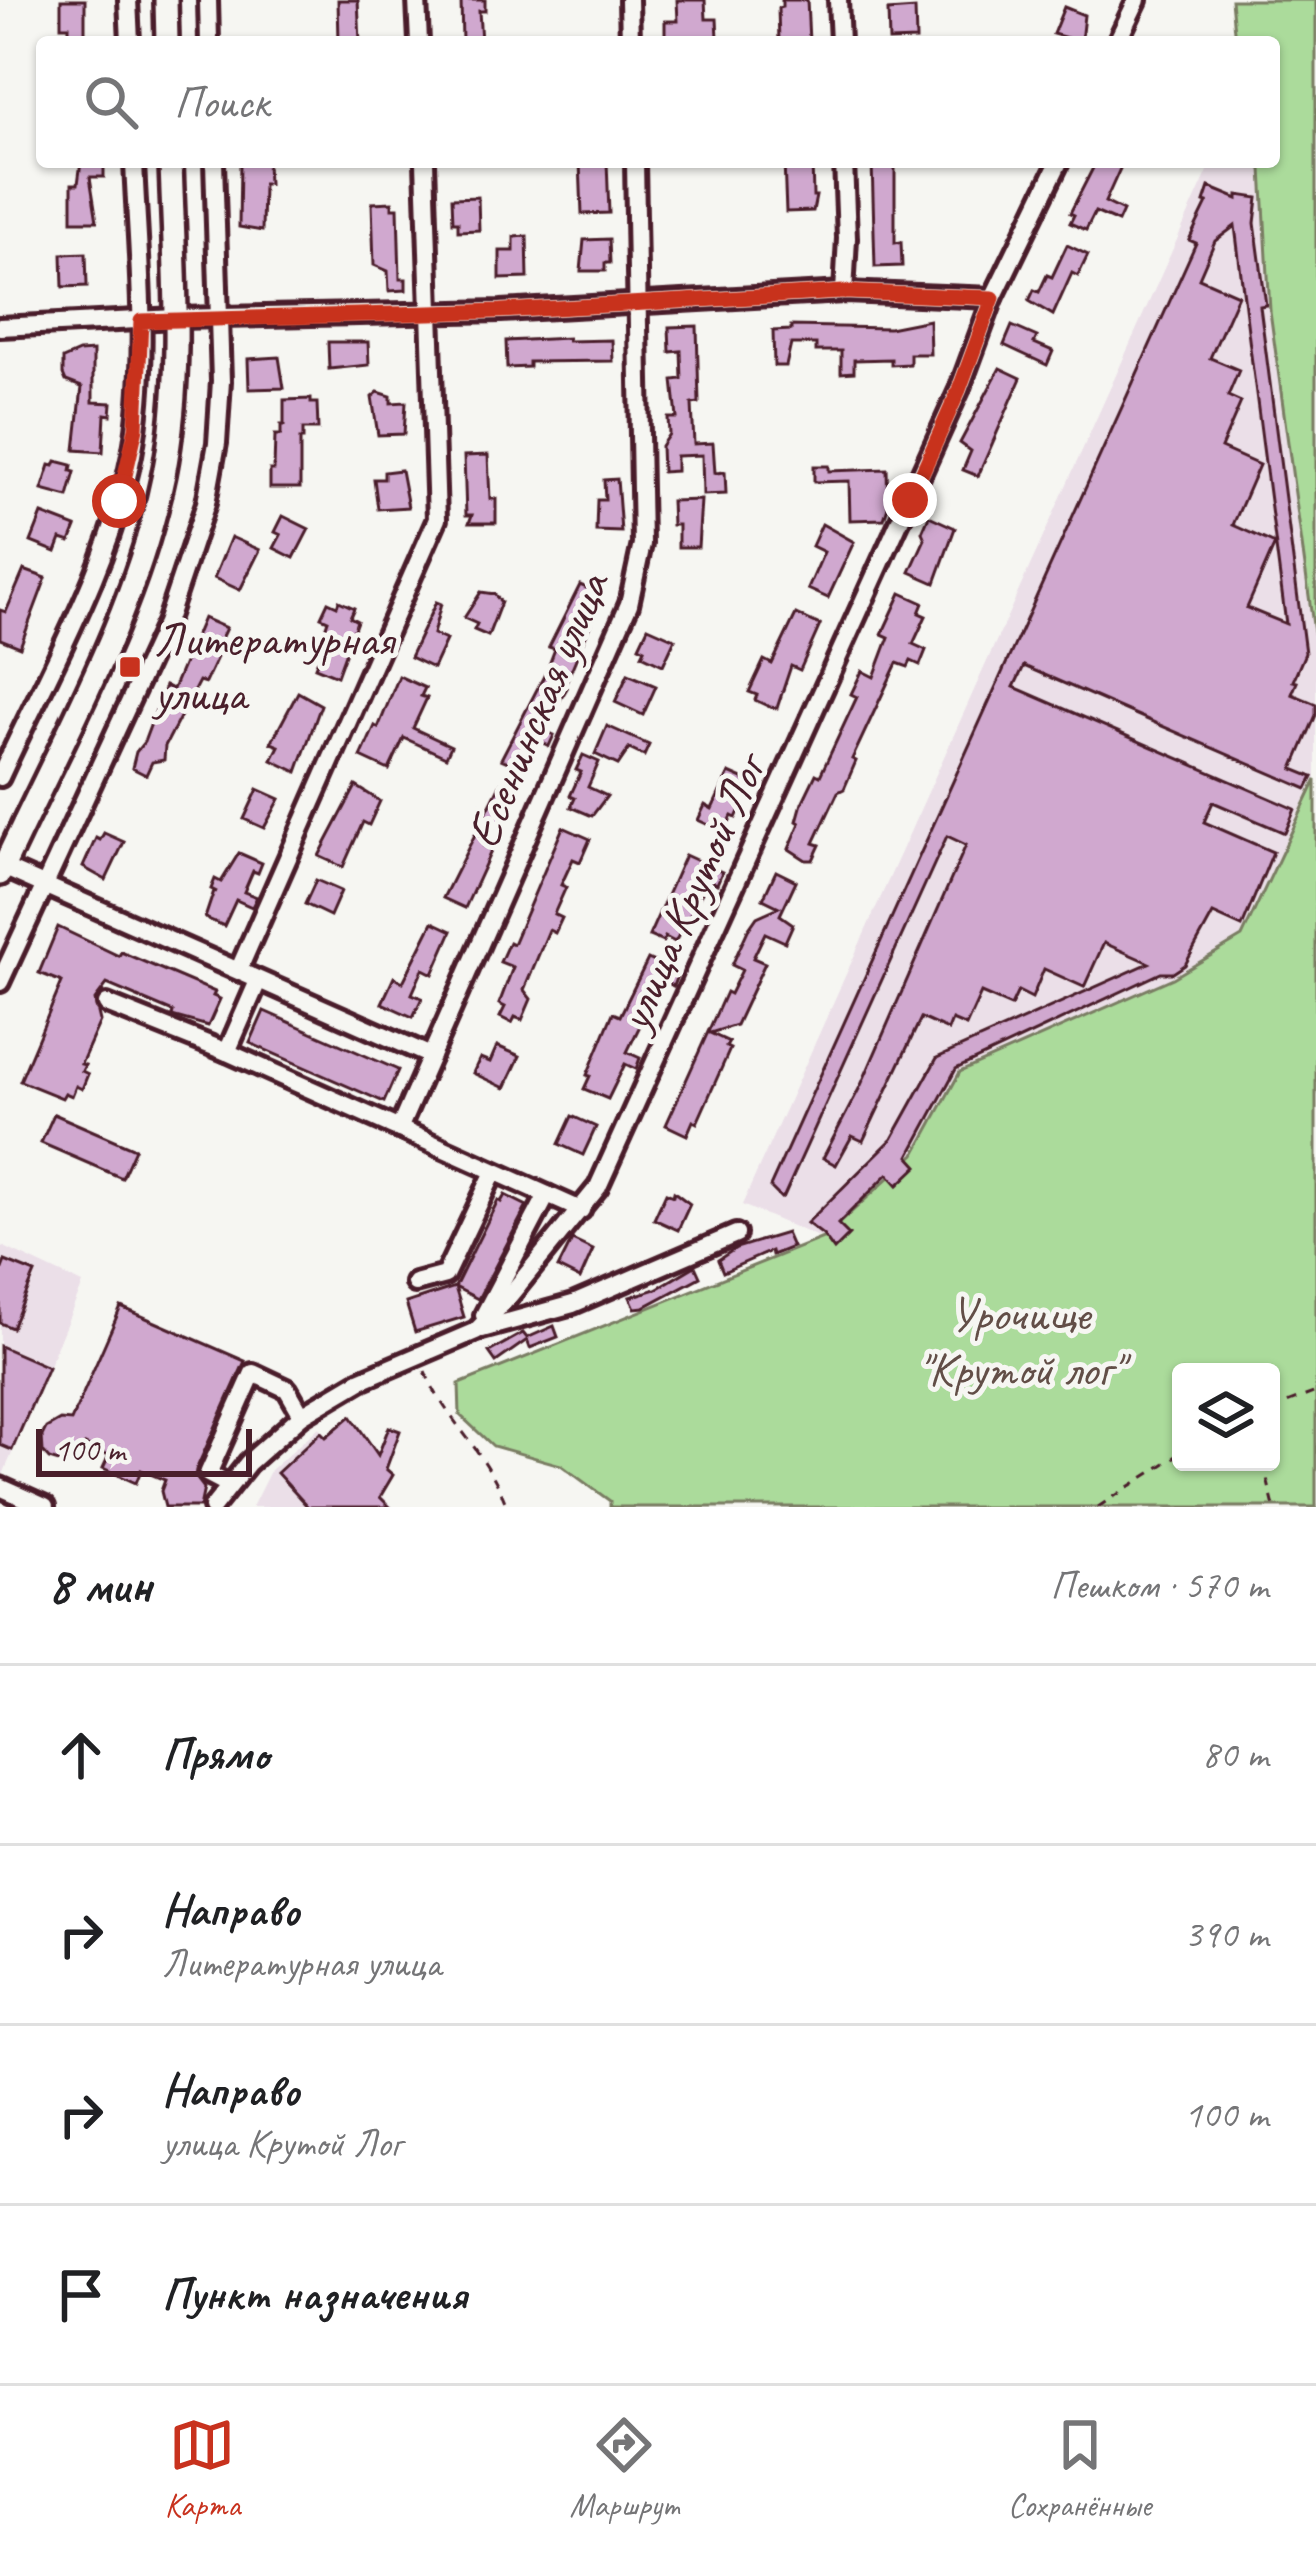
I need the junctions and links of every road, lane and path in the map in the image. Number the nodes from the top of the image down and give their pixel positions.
1 (128, 0) edge
2 (166, 0) edge
3 (208, 0) edge
4 (417, 0) edge
5 (629, 0) edge
6 (838, 0) edge
7 (1137, 0) edge
8 (130, 36) edge
9 (167, 36) edge
10 (209, 36) edge
11 (419, 36) edge
12 (630, 36) edge
13 (840, 36) edge
14 (1120, 36) edge
15 (134, 168) edge
16 (171, 168) edge
17 (214, 168) edge
18 (425, 168) edge
19 (635, 168) edge
20 (844, 168) edge
21 (1056, 168) edge
22 (844, 292) junction
23 (993, 298) junction
24 (640, 305) junction
25 (432, 313) junction
26 (176, 318) junction
27 (221, 318) junction
28 (141, 321) junction
29 (0, 327) edge
30 (0, 777) edge
31 (1, 870) edge
32 (43, 886) junction
33 (238, 969) junction
34 (258, 981) junction
35 (0, 982) edge
36 (106, 1004) dead end
37 (227, 1052) junction
38 (431, 1056) junction
39 (399, 1129) junction
40 (494, 1172) junction
41 (547, 1195) junction
42 (580, 1210) junction
43 (736, 1234) dead end
44 (415, 1283) dead end
45 (476, 1331) junction
46 (419, 1356) junction
47 (1316, 1392) edge
48 (1280, 1406) edge
49 (302, 1415) junction
50 (1172, 1459) edge
51 (1265, 1471) edge
52 (229, 1485) junction
53 (0, 1486) edge
54 (45, 1507) edge
55 (213, 1507) edge
56 (507, 1507) edge
57 (1098, 1507) edge
58 (1274, 1507) edge

1 - 8 street
2 - 9 main road
3 - 10 street
4 - 11 street
5 - 12 street
6 - 13 street
7 - 14 street
15 - 28 street
16 - 26 main road
17 - 27 street
18 - 25 street
19 - 24 street, Есенинская улица
20 - 22 street
21 - 23 street, улица Крутой Лог
22 - 23 street
22 - 24 street
23 - 42 street, улица Крутой Лог
24 - 25 street
24 - 38 street, Есенинская улица
25 - 27 street
25 - 33 street
26 - 27 street
26 - 28 street
26 - 31 main road
27 - 32 street
28 - 29 street
28 - 30 street
31 - 32 street
32 - 33 street
32 - 35 street
33 - 34 street
34 - 37 street
34 - 38 street
36 - 37 street
37 - 39 street
38 - 39 street, Есенинская улица
39 - 40 street
40 - 41 street
40 - 44 street
41 - 42 street
41 - 45 street
42 - 45 street, улица Крутой Лог
43 - 45 street
45 - 46 street, улица Крутой Лог
46 - 49 street, улица Крутой Лог
46 - 56 path
47 - 48 path
49 - 52 street, улица Крутой Лог
49 - 52 street
50 - 57 path
51 - 58 path
52 - 55 street, улица Крутой Лог
53 - 54 street

